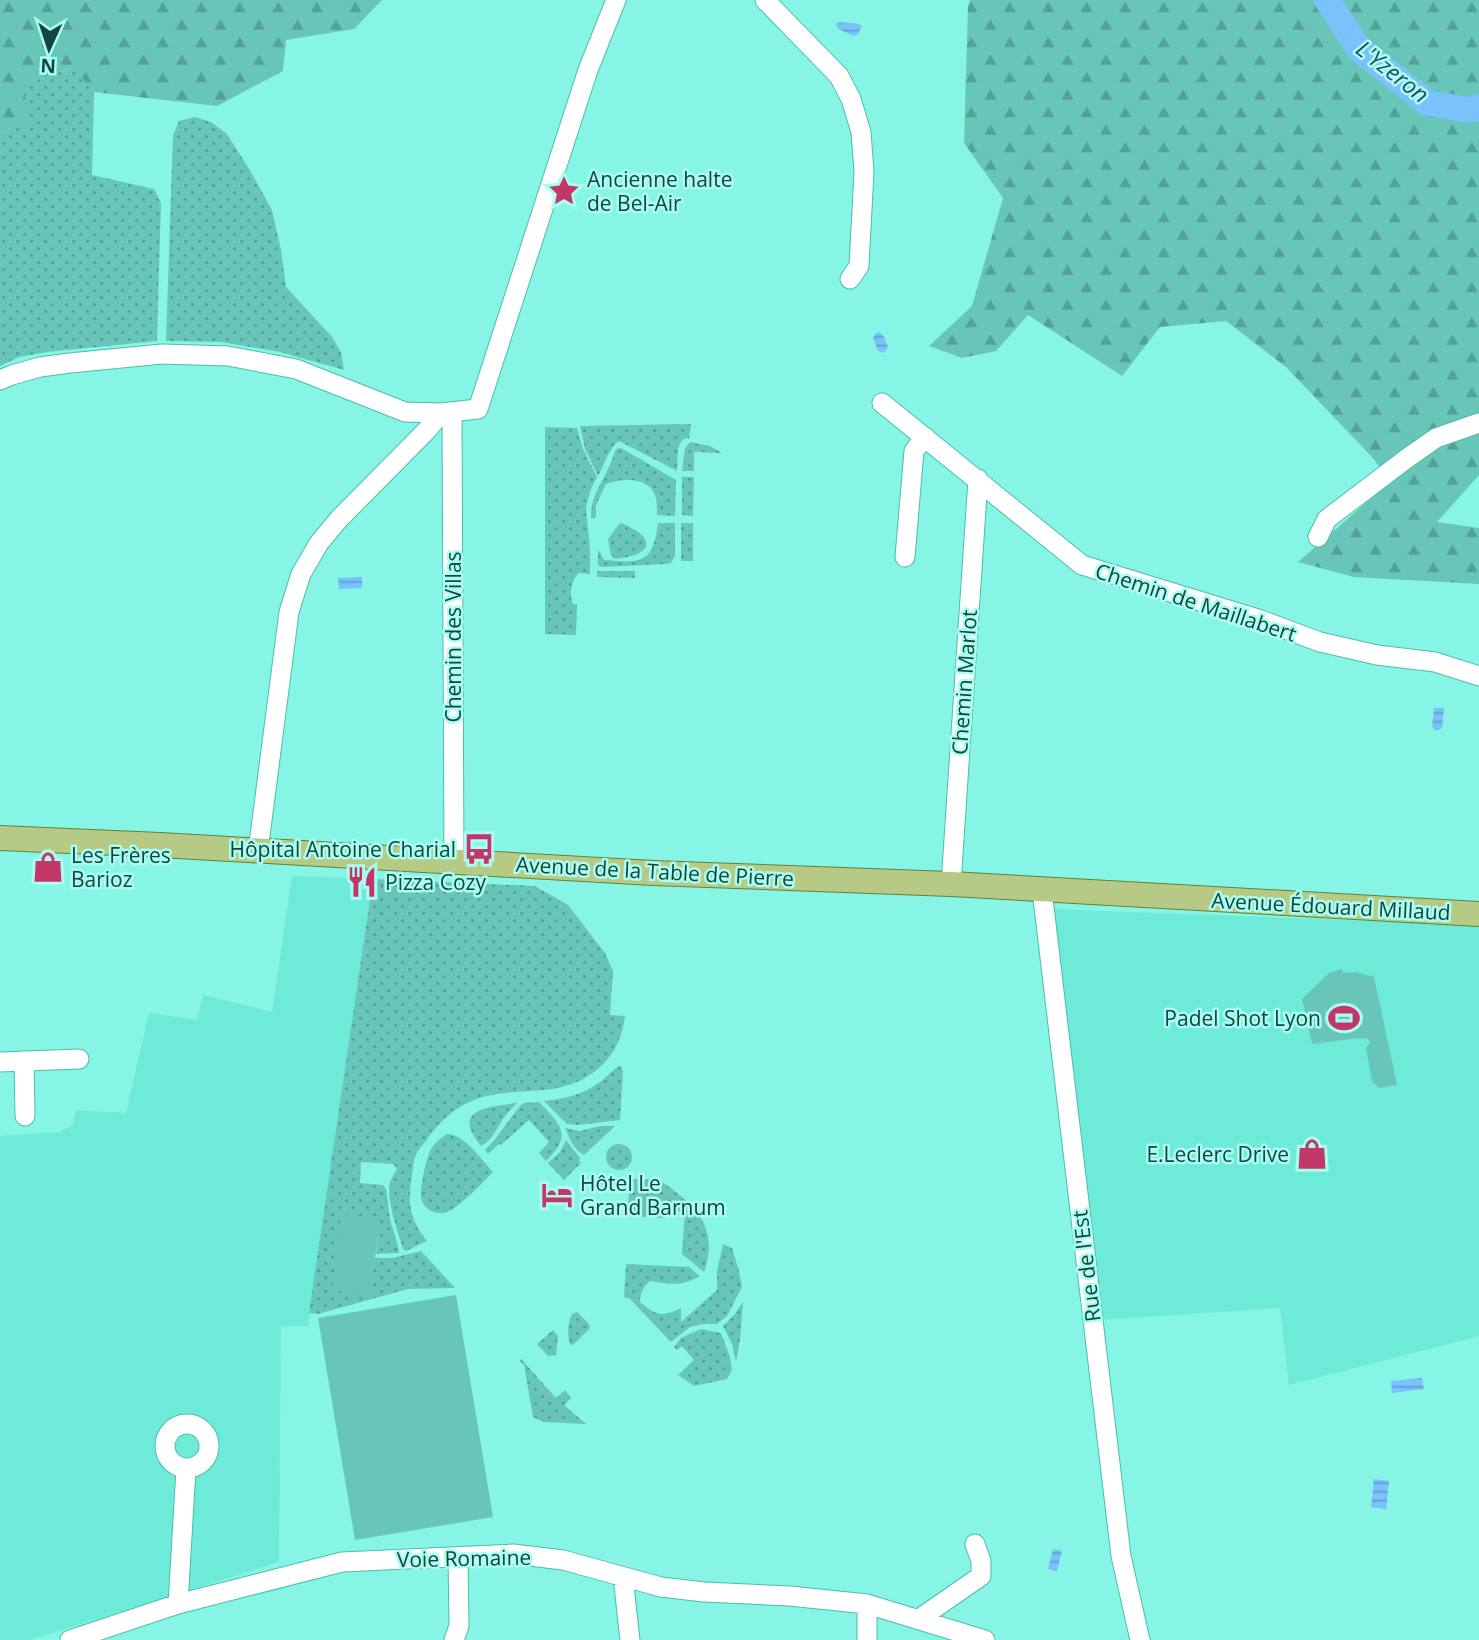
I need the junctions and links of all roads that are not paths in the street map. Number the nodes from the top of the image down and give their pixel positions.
1 (616, 0) edge
2 (765, 0) edge
3 (850, 279) dead end
4 (0, 380) edge
5 (883, 403) dead end
6 (446, 413) junction
7 (1479, 423) edge
8 (925, 437) junction
9 (978, 479) junction
10 (1318, 537) dead end
11 (905, 557) dead end
12 (1479, 676) edge
13 (0, 838) edge
14 (258, 851) junction
15 (454, 861) junction
16 (951, 884) junction
17 (1042, 890) junction
18 (1184, 897) joint
19 (1479, 914) edge
20 (79, 1059) dead end
21 (24, 1061) junction
22 (0, 1062) edge
23 (25, 1116) dead end
24 (186, 1469) dead end
25 (975, 1544) dead end
26 (458, 1557) junction
27 (623, 1577) junction
28 (178, 1604) junction
29 (867, 1604) junction
30 (919, 1619) junction
31 (70, 1640) edge
32 (454, 1640) edge
33 (630, 1640) edge
34 (867, 1640) edge
35 (985, 1640) edge
36 (1140, 1640) edge

1 - 6 street
2 - 3 street
4 - 6 street
5 - 8 street, Chemin de Maillabert
6 - 14 street
6 - 15 street, Chemin des Villas
7 - 10 street
8 - 9 street, Chemin de Maillabert
8 - 11 street
9 - 12 street, Chemin de Maillabert
9 - 16 street, Chemin Marlot
13 - 14 main road, Avenue de la Table de Pierre
14 - 15 main road, Avenue de la Table de Pierre
15 - 16 main road, Avenue de la Table de Pierre
16 - 17 main road, Avenue de la Table de Pierre
17 - 18 main road, Avenue de la Table de Pierre
17 - 36 street, Rue de l'Est
18 - 19 main road, Avenue Édouard Millaud
20 - 21 street
21 - 22 street
21 - 23 street
24 - 28 street
25 - 30 street
26 - 27 street, Voie Romaine
26 - 28 street, Voie Romaine
26 - 32 street
27 - 29 street, Voie Romaine
27 - 33 street
28 - 31 street, Voie Romaine
29 - 30 street, Voie Romaine
29 - 34 street
30 - 35 street, Voie Romaine

